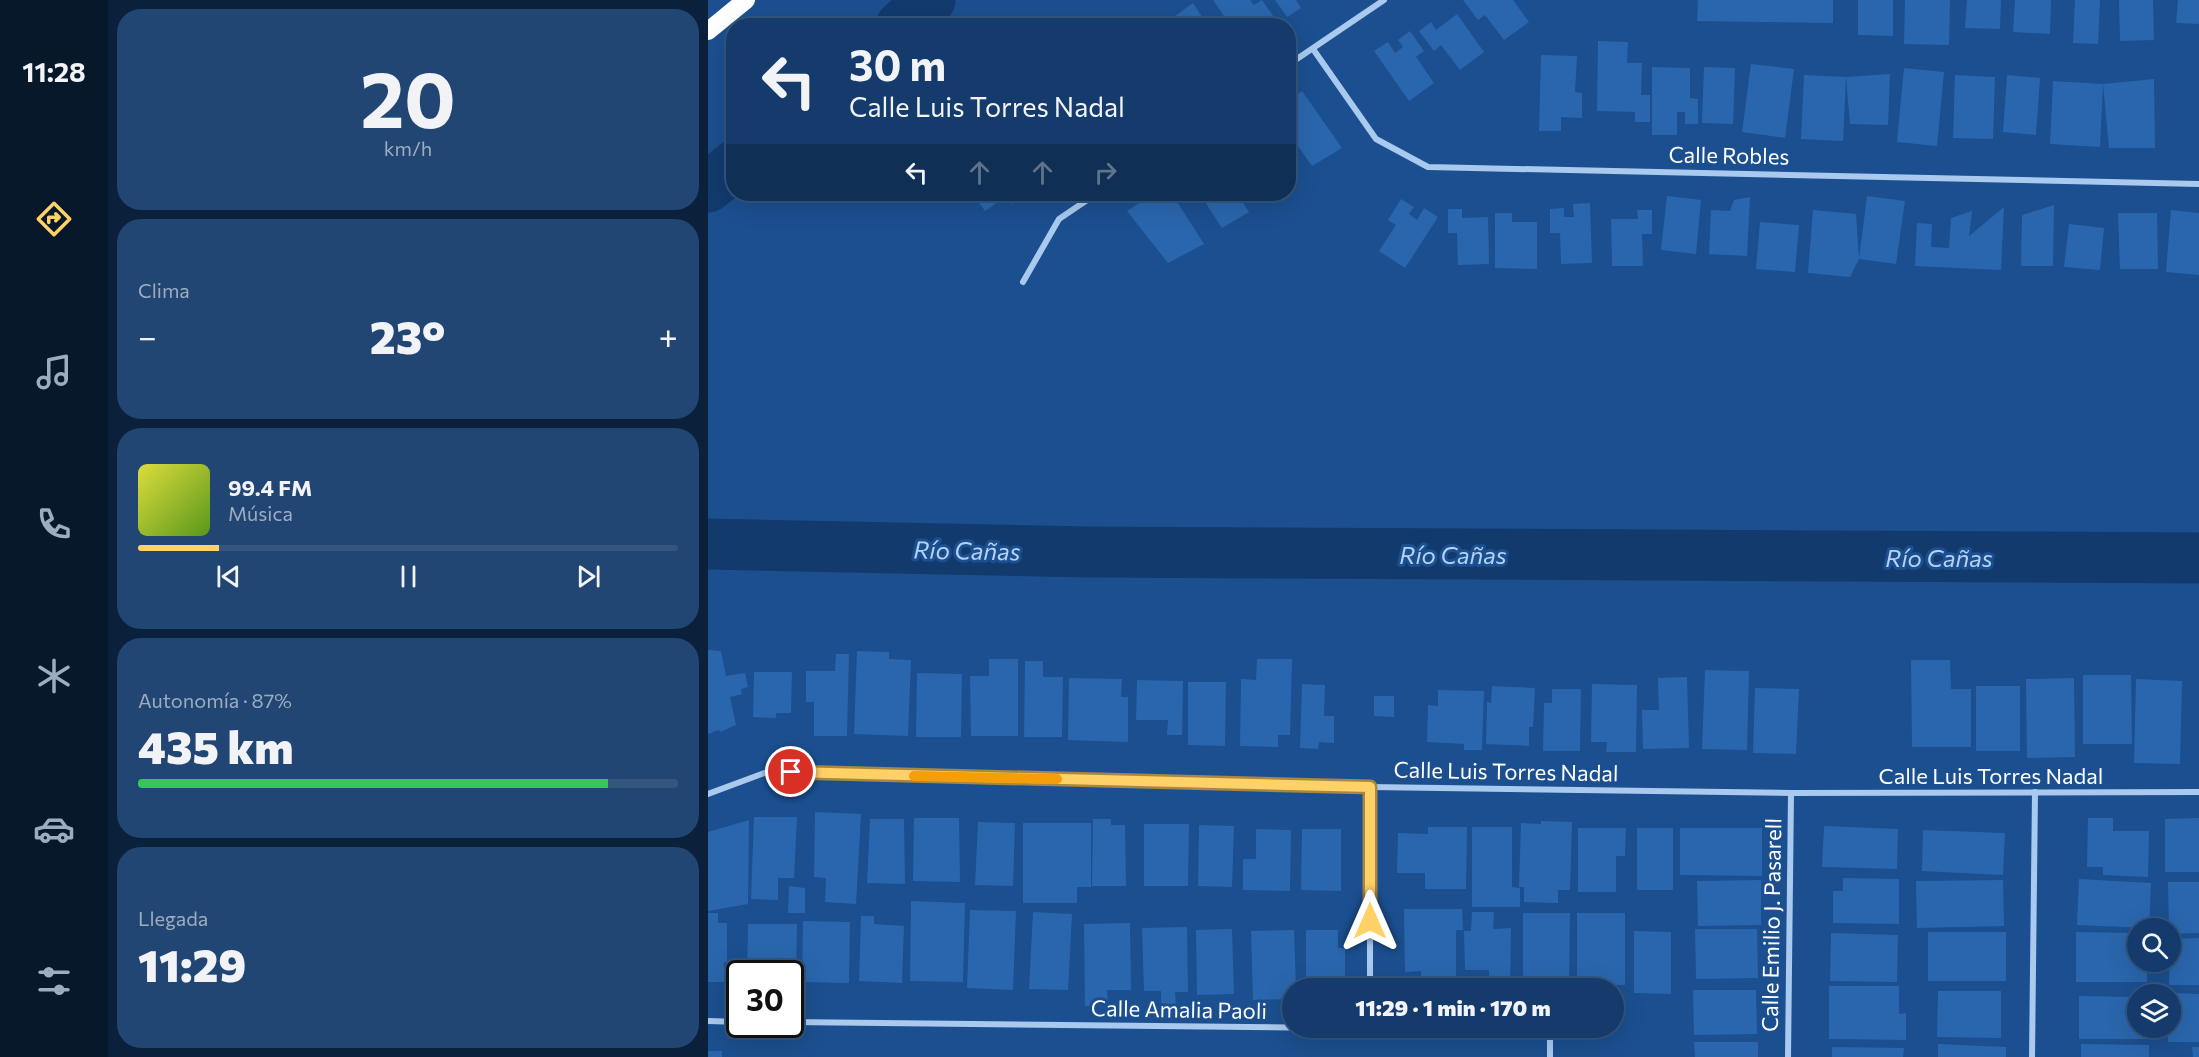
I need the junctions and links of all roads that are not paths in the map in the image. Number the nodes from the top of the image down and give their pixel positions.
1 (746, 0) edge
2 (1384, 0) edge
3 (708, 31) edge
4 (1312, 49) junction
5 (1296, 60) edge
6 (2199, 184) edge
7 (1086, 201) edge
8 (1023, 282) dead end
9 (1370, 787) junction
10 (2035, 792) junction
11 (2199, 792) edge
12 (1791, 793) junction
13 (708, 794) edge
14 (1370, 978) edge
15 (708, 1022) edge
16 (726, 1022) edge
17 (804, 1022) edge
18 (1282, 1027) edge
19 (1550, 1038) edge
20 (1550, 1057) edge
21 (1788, 1057) edge
22 (2032, 1057) edge

1 - 3 highway
2 - 4 street
4 - 5 street
4 - 6 street, Calle Robles
7 - 8 street
9 - 12 street, Calle Luis Torres Nadal
9 - 13 street, Calle Luis Torres Nadal
9 - 14 street
10 - 11 street, Calle Luis Torres Nadal
10 - 12 street, Calle Luis Torres Nadal
10 - 22 street
12 - 21 street, Calle Emilio J. Pasarell
15 - 16 street
17 - 18 street, Calle Amalia Paoli
19 - 20 street

